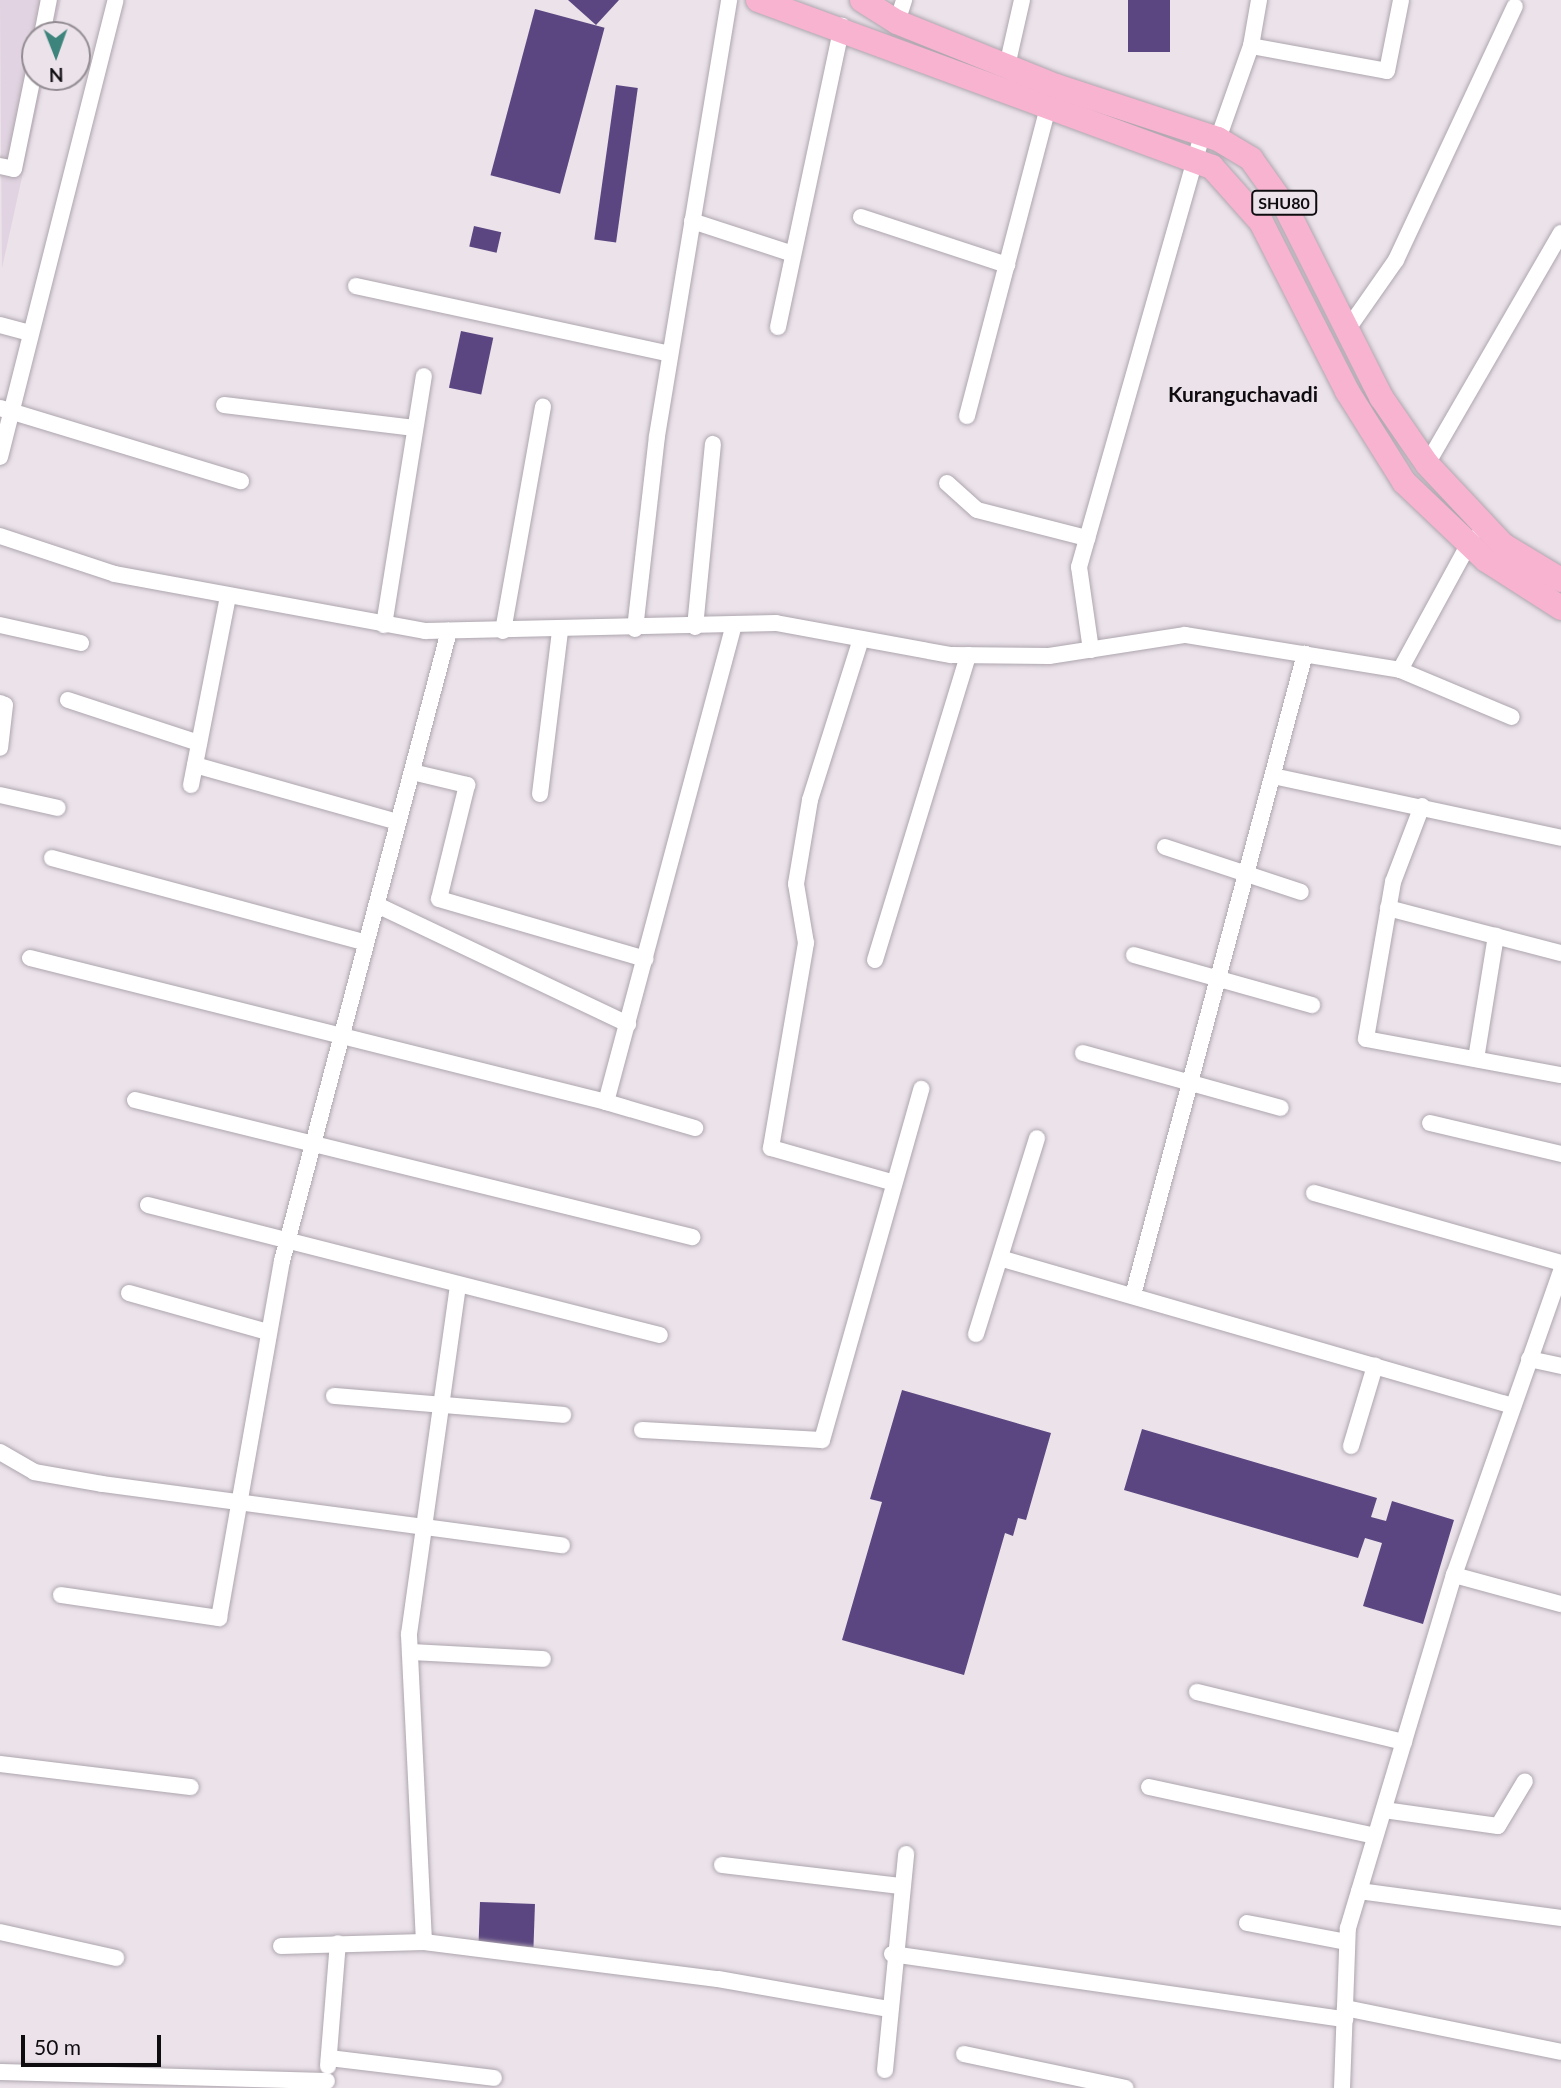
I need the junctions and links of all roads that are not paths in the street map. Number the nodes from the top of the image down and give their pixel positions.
1 (49, 0) edge
2 (116, 0) edge
3 (729, 0) edge
4 (758, 0) edge
5 (791, 0) edge
6 (848, 0) edge
7 (862, 0) edge
8 (1023, 0) edge
9 (1259, 0) edge
10 (1401, 0) edge
11 (1515, 6) dead end
12 (901, 11) edge
13 (45, 21) edge
14 (842, 26) junction
15 (1251, 46) junction
16 (1007, 66) junction
17 (30, 91) edge
18 (1048, 108) junction
19 (1210, 136) junction
20 (1195, 159) junction
21 (0, 166) edge
22 (861, 217) dead end
23 (692, 221) junction
24 (1561, 233) edge
25 (793, 254) junction
26 (1007, 265) junction
27 (356, 286) dead end
28 (0, 325) edge
29 (778, 327) dead end
30 (1347, 330) junction
31 (29, 334) junction
32 (670, 355) junction
33 (424, 376) dead end
34 (224, 405) dead end
35 (543, 407) dead end
36 (6, 408) edge
37 (967, 416) dead end
38 (415, 428) junction
39 (713, 444) dead end
40 (0, 457) edge
41 (1427, 464) junction
42 (240, 481) dead end
43 (947, 483) dead end
44 (1474, 535) junction
45 (0, 536) edge
46 (1087, 538) junction
47 (1561, 580) edge
48 (228, 596) junction
49 (1561, 608) edge
50 (0, 625) edge
51 (384, 625) junction
52 (734, 625) junction
53 (695, 627) junction
54 (635, 629) junction
55 (449, 631) junction
56 (503, 631) junction
57 (560, 632) junction
58 (861, 639) junction
59 (81, 643) dead end
60 (1091, 650) junction
61 (1305, 654) junction
62 (968, 655) junction
63 (1400, 670) junction
64 (68, 699) dead end
65 (0, 703) edge
66 (1512, 717) dead end
67 (199, 743) junction
68 (0, 748) edge
69 (195, 765) junction
70 (412, 772) junction
71 (1273, 776) junction
72 (191, 785) dead end
73 (540, 794) dead end
74 (0, 795) edge
75 (1422, 806) junction
76 (58, 808) dead end
77 (398, 822) junction
78 (1561, 838) edge
79 (1165, 847) dead end
80 (52, 858) dead end
81 (1247, 873) junction
82 (1301, 892) dead end
83 (377, 905) junction
84 (1388, 908) junction
85 (1496, 936) junction
86 (366, 943) junction
87 (1561, 953) edge
88 (1134, 955) dead end
89 (30, 958) dead end
90 (645, 959) junction
91 (875, 960) dead end
92 (1218, 980) junction
93 (1311, 1005) dead end
94 (628, 1024) junction
95 (341, 1039) junction
96 (1083, 1053) dead end
97 (1476, 1059) junction
98 (1561, 1075) edge
99 (1190, 1085) junction
100 (921, 1090) dead end
101 (135, 1100) dead end
102 (606, 1102) junction
103 (1281, 1108) dead end
104 (1430, 1123) dead end
105 (695, 1128) dead end
106 (1037, 1138) dead end
107 (313, 1143) junction
108 (1561, 1154) edge
109 (891, 1182) junction
110 (1314, 1192) dead end
111 (148, 1205) dead end
112 (692, 1237) dead end
113 (287, 1240) junction
114 (1003, 1259) junction
115 (1561, 1263) edge
116 (1561, 1271) edge
117 (458, 1284) junction
118 (129, 1293) dead end
119 (1133, 1295) junction
120 (268, 1332) junction
121 (976, 1334) dead end
122 (660, 1335) dead end
123 (1529, 1359) junction
124 (1376, 1366) junction
125 (1561, 1366) edge
126 (334, 1396) dead end
127 (438, 1405) junction
128 (1513, 1406) junction
129 (563, 1415) dead end
130 (642, 1430) dead end
131 (1351, 1446) dead end
132 (0, 1452) edge
133 (235, 1506) junction
134 (422, 1531) junction
135 (562, 1545) dead end
136 (1454, 1575) junction
137 (61, 1595) dead end
138 (1561, 1604) edge
139 (410, 1652) junction
140 (543, 1659) dead end
141 (1197, 1692) dead end
142 (1404, 1742) junction
143 (0, 1764) edge
144 (1525, 1781) dead end
145 (191, 1787) dead end
146 (1149, 1787) dead end
147 (1384, 1810) junction
148 (1376, 1836) junction
149 (906, 1854) dead end
150 (722, 1865) dead end
151 (901, 1886) junction
152 (1359, 1891) junction
153 (1561, 1918) edge
154 (1247, 1923) dead end
155 (0, 1932) edge
156 (424, 1942) junction
157 (1347, 1942) junction
158 (338, 1943) junction
159 (281, 1946) dead end
160 (892, 1954) junction
161 (116, 1958) dead end
162 (888, 2009) junction
163 (1345, 2013) junction
164 (1561, 2052) edge
165 (964, 2054) dead end
166 (329, 2058) junction
167 (885, 2070) dead end
168 (0, 2072) edge
169 (494, 2078) dead end
170 (327, 2084) edge
171 (1125, 2088) edge
172 (1342, 2088) edge

1 - 13 street
2 - 31 street
3 - 23 street
4 - 14 main road, SHU80
5 - 14 main road
6 - 12 main road
7 - 12 main road, SHU80
8 - 16 street
9 - 15 street
10 - 15 street
11 - 30 street
12 - 16 main road, SHU80
14 - 18 main road, SHU80
14 - 25 street
15 - 19 street
16 - 19 main road, SHU80
17 - 21 street
18 - 20 main road, SHU80
18 - 26 street
19 - 20 street
19 - 30 main road, SHU80
20 - 44 main road, SHU80
20 - 46 street
22 - 26 street
23 - 25 street
23 - 32 street
24 - 41 street
25 - 29 street
26 - 37 street
27 - 32 street
28 - 31 street
30 - 41 main road, SHU80
31 - 36 street
32 - 54 street
33 - 38 street
34 - 38 street
35 - 56 street
36 - 40 street
36 - 42 street
38 - 51 street
39 - 53 street
41 - 44 main road, SHU80
43 - 46 street
44 - 47 main road, SHU80
44 - 49 main road, SHU80
44 - 63 street
45 - 48 street
46 - 60 street
48 - 51 street
48 - 67 street
50 - 59 street
51 - 55 street
52 - 53 street
52 - 58 street
52 - 90 street
53 - 54 street
54 - 57 street
55 - 56 street
55 - 70 street
56 - 57 street
57 - 73 street
58 - 62 street
58 - 109 street
60 - 61 street
60 - 62 street
61 - 63 street
61 - 71 street
62 - 91 street
63 - 66 street
64 - 67 street
65 - 68 street
67 - 69 street
69 - 72 street
69 - 77 street
70 - 77 street
70 - 90 street
71 - 75 street
71 - 81 street
74 - 76 street
75 - 78 street
75 - 84 street
77 - 83 street
79 - 81 street
80 - 86 street
81 - 82 street
81 - 92 street
83 - 86 street
83 - 94 street
84 - 85 street
84 - 97 street
85 - 87 street
85 - 97 street
86 - 95 street
88 - 92 street
89 - 95 street
90 - 94 street
92 - 93 street
92 - 99 street
94 - 102 street
95 - 102 street
95 - 107 street
96 - 99 street
97 - 98 street
99 - 103 street
99 - 119 street
100 - 109 street
101 - 107 street
102 - 105 street
104 - 108 street
106 - 114 street
107 - 112 street
107 - 113 street
109 - 130 street
110 - 115 street
111 - 113 street
113 - 117 street
113 - 120 street
114 - 119 street
114 - 121 street
116 - 123 street
117 - 122 street
117 - 127 street
118 - 120 street
119 - 124 street
120 - 133 street
123 - 125 street
123 - 128 street
124 - 128 street
124 - 131 street
126 - 127 street
127 - 129 street
127 - 134 street
128 - 136 street
132 - 133 street
133 - 134 street
133 - 137 street
134 - 135 street
134 - 139 street
136 - 138 street
136 - 142 street
139 - 140 street
139 - 156 street
141 - 142 street
142 - 147 street
143 - 145 street
144 - 147 street
146 - 148 street
147 - 148 street
148 - 152 street
149 - 151 street
150 - 151 street
151 - 160 street
152 - 153 street
152 - 157 street
154 - 157 street
155 - 161 street
156 - 158 street
156 - 162 street
157 - 163 street
158 - 159 street
158 - 166 street
160 - 162 street
160 - 163 street
162 - 167 street
163 - 164 street
163 - 172 street
165 - 171 street
166 - 169 street
166 - 170 street
168 - 170 street

